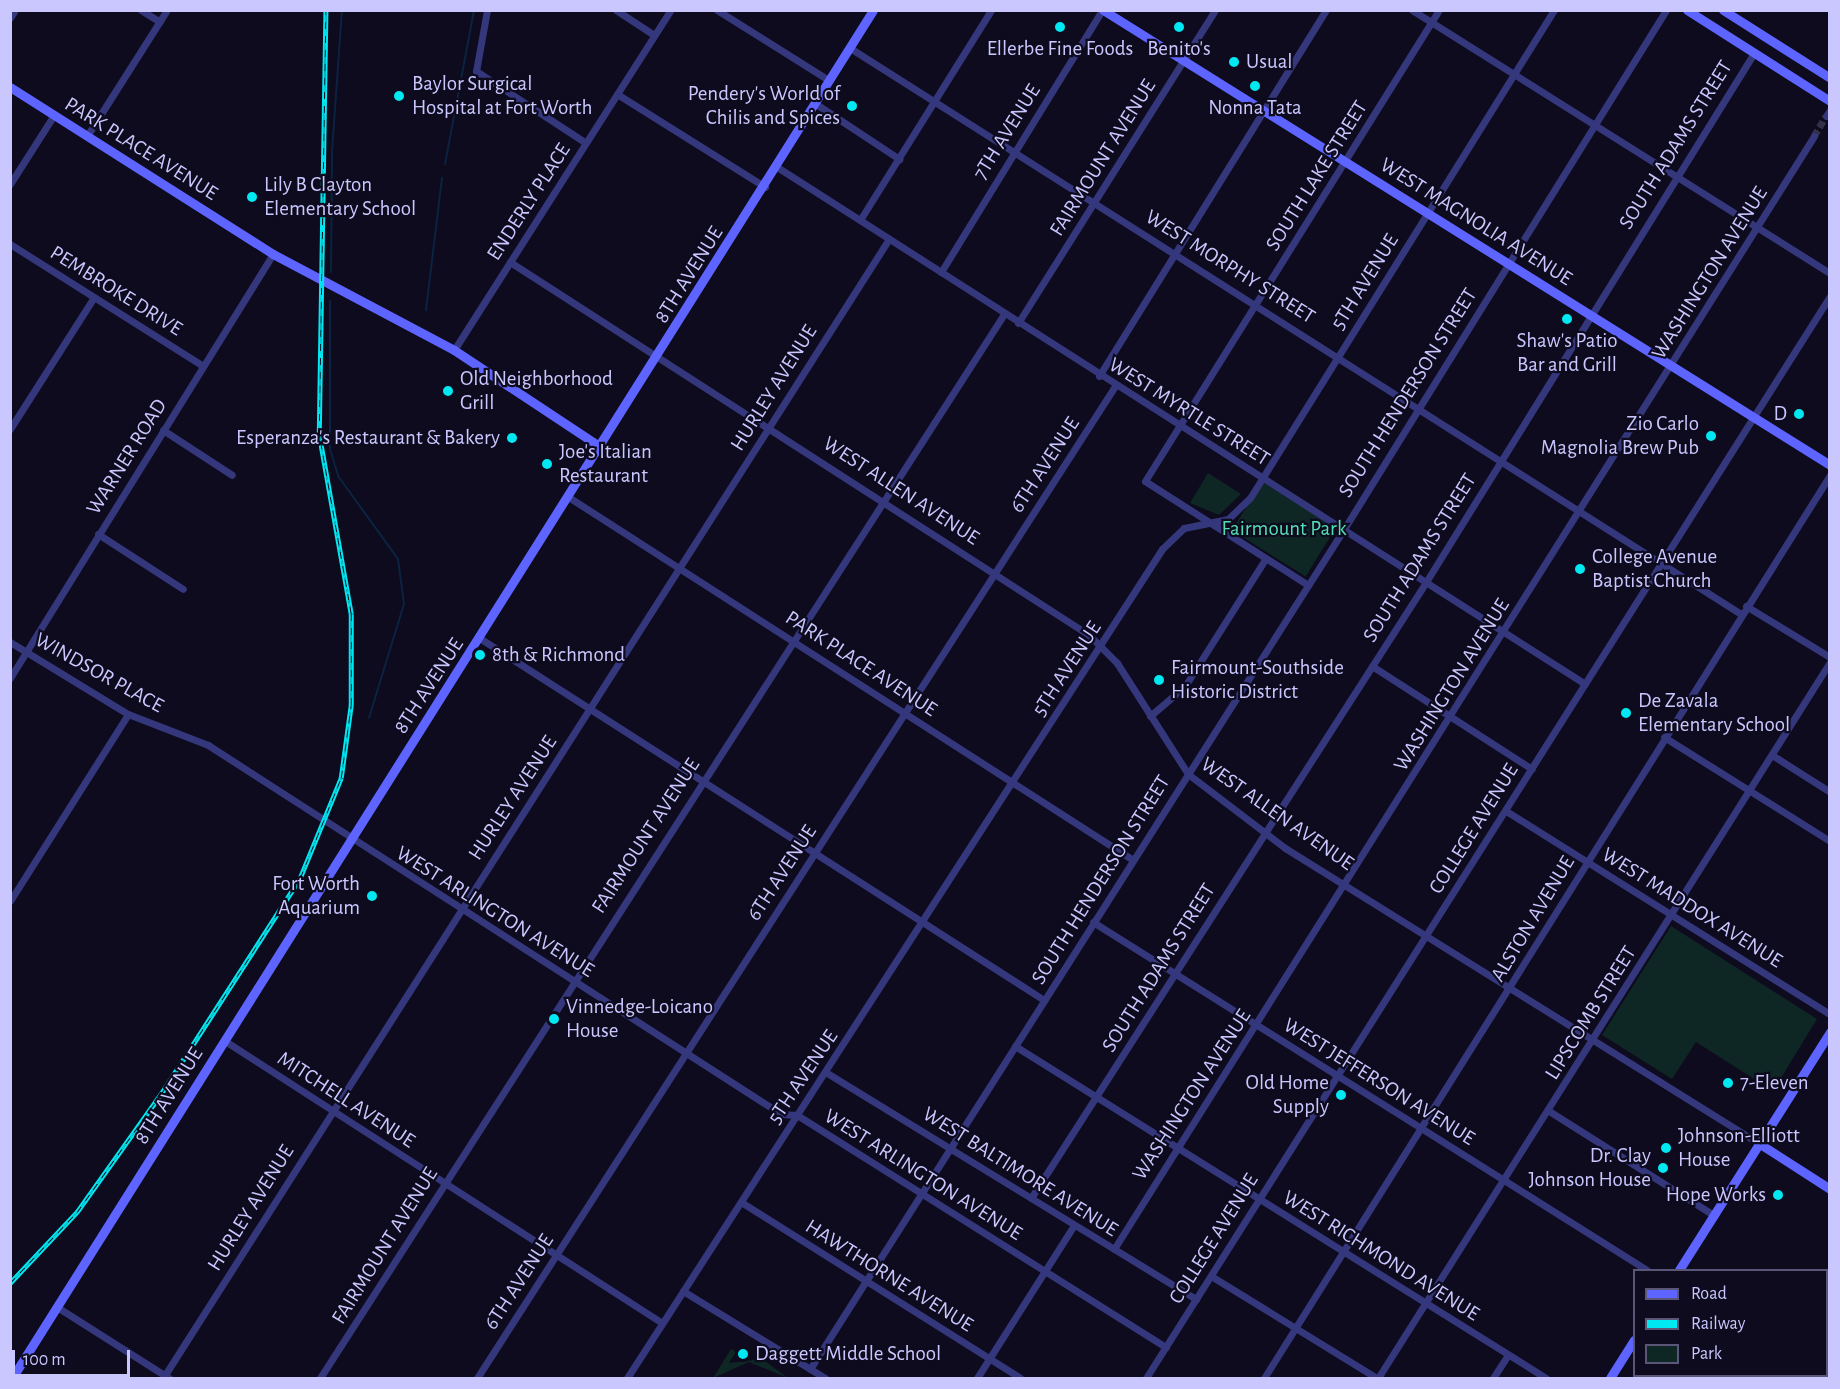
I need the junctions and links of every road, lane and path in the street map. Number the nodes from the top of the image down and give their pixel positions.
1 (15, 10) edge
2 (141, 10) edge
3 (167, 10) edge
4 (487, 10) edge
5 (616, 10) edge
6 (671, 10) edge
7 (717, 10) edge
8 (873, 10) edge
9 (990, 10) edge
10 (1102, 10) edge
11 (1215, 10) edge
12 (1326, 10) edge
13 (1412, 10) edge
14 (1439, 10) edge
15 (1554, 10) edge
16 (1665, 10) edge
17 (1687, 10) edge
18 (1723, 10) edge
19 (10, 18) edge
20 (159, 22) junction
21 (1431, 22) junction
22 (654, 35) junction
23 (850, 48) junction
24 (1754, 53) junction
25 (1183, 61) junction
26 (1513, 74) junction
27 (1830, 78) edge
28 (830, 81) junction
29 (10, 87) edge
30 (617, 94) junction
31 (1830, 100) edge
32 (934, 101) junction
33 (816, 104) junction
34 (1263, 111) junction
35 (54, 115) junction
36 (1595, 125) junction
37 (87, 136) junction
38 (1814, 136) tunnel mouth
39 (586, 143) junction
40 (1014, 151) junction
41 (899, 159) junction
42 (1345, 162) junction
43 (777, 167) junction
44 (1676, 176) junction
45 (10, 184) edge
46 (765, 187) junction
47 (1095, 202) junction
48 (1427, 213) junction
49 (860, 220) junction
50 (1757, 228) junction
51 (889, 238) junction
52 (10, 244) edge
53 (1175, 252) junction
54 (273, 254) junction
55 (510, 262) junction
56 (1508, 264) junction
57 (941, 272) junction
58 (1830, 273) edge
59 (1830, 296) edge
60 (94, 297) junction
61 (1257, 304) junction
62 (1004, 314) junction
63 (1589, 314) junction
64 (1018, 323) junction
65 (454, 351) junction
66 (1339, 355) junction
67 (660, 357) junction
68 (203, 366) junction
69 (1672, 366) junction
70 (1100, 376) junction
71 (1115, 386) junction
72 (1419, 406) junction
73 (1753, 417) junction
74 (1180, 426) junction
75 (769, 427) junction
76 (10, 429) edge
77 (163, 430) junction
78 (602, 448) junction
79 (1502, 458) junction
80 (1830, 465) edge
81 (232, 475) dead end
82 (1830, 475) edge
83 (1262, 477) junction
84 (570, 498) junction
85 (881, 499) junction
86 (1581, 512) junction
87 (1215, 526) junction
88 (1344, 529) junction
89 (98, 534) junction
90 (1266, 558) junction
91 (1660, 564) junction
92 (680, 568) junction
93 (995, 573) junction
94 (1426, 582) junction
95 (1308, 585) junction
96 (183, 590) dead end
97 (1746, 606) junction
98 (1741, 614) junction
99 (1505, 632) junction
100 (480, 639) junction
101 (791, 640) junction
102 (10, 642) edge
103 (1101, 646) junction
104 (27, 652) junction
105 (1830, 657) edge
106 (1830, 662) edge
107 (1372, 666) junction
108 (10, 678) edge
109 (1586, 684) junction
110 (590, 709) junction
111 (904, 712) junction
112 (128, 714) junction
113 (1150, 716) junction
114 (1451, 718) junction
115 (1664, 737) junction
116 (1772, 755) junction
117 (1532, 769) junction
118 (1188, 774) junction
119 (701, 780) junction
120 (1013, 783) junction
121 (1750, 790) junction
122 (1830, 792) edge
123 (1506, 811) junction
124 (327, 825) joint
125 (1264, 833) junction
126 (351, 840) junction
127 (1830, 841) edge
128 (814, 853) junction
129 (1133, 860) junction
130 (1587, 861) junction
131 (1346, 886) junction
132 (10, 901) edge
133 (461, 910) junction
134 (1672, 915) junction
135 (1093, 922) junction
136 (925, 924) junction
137 (1425, 936) junction
138 (1175, 974) junction
139 (572, 981) junction
140 (1510, 989) junction
141 (1044, 1000) junction
142 (1830, 1014) edge
143 (1257, 1025) junction
144 (1830, 1032) edge
145 (225, 1041) junction
146 (1593, 1041) junction
147 (1015, 1046) junction
148 (686, 1053) junction
149 (827, 1073) junction
150 (1335, 1074) junction
151 (1097, 1098) junction
152 (332, 1110) junction
153 (1549, 1111) junction
154 (797, 1115) junction
155 (1423, 1130) junction
156 (1760, 1144) junction
157 (950, 1148) junction
158 (1178, 1148) junction
159 (1505, 1180) junction
160 (444, 1183) junction
161 (1830, 1189) edge
162 (921, 1193) junction
163 (1031, 1198) junction
164 (1259, 1199) junction
165 (741, 1202) junction
166 (1714, 1216) junction
167 (1074, 1225) junction
168 (1114, 1249) junction
169 (1343, 1252) junction
170 (556, 1255) junction
171 (1645, 1269) edge
172 (1680, 1269) edge
173 (1045, 1271) junction
174 (1211, 1276) junction
175 (866, 1281) junction
176 (683, 1291) junction
177 (1196, 1299) junction
178 (1426, 1302) junction
179 (57, 1307) junction
180 (662, 1323) junction
181 (1296, 1329) junction
182 (1633, 1344) edge
183 (1166, 1347) junction
184 (1508, 1355) junction
185 (989, 1359) junction
186 (810, 1369) junction
187 (12, 1378) edge
188 (166, 1378) edge
189 (320, 1378) edge
190 (477, 1378) edge
191 (627, 1378) edge
192 (825, 1378) edge
193 (977, 1378) edge
194 (1020, 1378) edge
195 (1146, 1378) edge
196 (1264, 1378) edge
197 (1377, 1378) edge
198 (1493, 1378) edge
199 (1545, 1378) edge
200 (1610, 1378) edge

1 - 19 street
2 - 20 street
3 - 20 street
4 - 39 street
5 - 22 street
6 - 22 street, ENDERLY PLACE
7 - 28 street
8 - 23 main road, 8TH AVENUE
9 - 32 street
10 - 25 main road, WEST MAGNOLIA AVENUE
10 - 40 street, 7TH AVENUE
11 - 25 street, FAIRMOUNT AVENUE
12 - 34 street
13 - 21 street
14 - 21 street, SOUTH LAKE STREET
15 - 26 street, 5TH AVENUE
16 - 36 street, SOUTH HENDERSON STREET
17 - 24 main road
18 - 27 main road
20 - 37 street
21 - 26 street
21 - 42 street, SOUTH LAKE STREET
22 - 30 street, ENDERLY PLACE
23 - 28 main road, 8TH AVENUE
23 - 32 street, WEST MORPHY STREET
24 - 31 main road
24 - 44 street, SOUTH ADAMS STREET
25 - 34 main road, WEST MAGNOLIA AVENUE
25 - 47 street, FAIRMOUNT AVENUE
26 - 36 street
26 - 48 street, 5TH AVENUE
28 - 33 main road, 8TH AVENUE
29 - 35 main road, PARK PLACE AVENUE
30 - 39 street, ENDERLY PLACE
30 - 46 street
32 - 40 street, WEST MORPHY STREET
32 - 41 street
33 - 41 street
33 - 43 main road, 8TH AVENUE
34 - 42 main road, WEST MAGNOLIA AVENUE
34 - 53 street
35 - 37 main road, PARK PLACE AVENUE
35 - 45 street
36 - 44 street
36 - 56 street, SOUTH HENDERSON STREET
37 - 54 main road, PARK PLACE AVENUE
38 - 50 street, WASHINGTON AVENUE
39 - 55 street, ENDERLY PLACE
40 - 47 street, WEST MORPHY STREET
40 - 57 street, 7TH AVENUE
41 - 49 street
42 - 48 main road, WEST MAGNOLIA AVENUE
42 - 61 street, SOUTH LAKE STREET
43 - 46 main road, 8TH AVENUE
43 - 49 street, WEST MYRTLE STREET
44 - 50 street
44 - 63 street, SOUTH ADAMS STREET
46 - 67 main road, 8TH AVENUE
47 - 53 street, WEST MORPHY STREET
47 - 64 street, FAIRMOUNT AVENUE
48 - 56 main road, WEST MAGNOLIA AVENUE
48 - 66 street, 5TH AVENUE
49 - 51 street, WEST MYRTLE STREET
50 - 58 street
50 - 69 street, WASHINGTON AVENUE
51 - 57 street, WEST MYRTLE STREET
51 - 75 street, HURLEY AVENUE
52 - 60 street, PEMBROKE DRIVE
53 - 61 street, WEST MORPHY STREET
53 - 70 street
54 - 65 main road, PARK PLACE AVENUE
54 - 68 street, WARNER ROAD
55 - 65 street, ENDERLY PLACE
55 - 67 street, WEST ALLEN AVENUE
56 - 63 main road, WEST MAGNOLIA AVENUE
56 - 72 street, SOUTH HENDERSON STREET
57 - 62 street, WEST MYRTLE STREET
59 - 73 street, COLLEGE AVENUE
60 - 68 street, PEMBROKE DRIVE
60 - 76 street
61 - 66 street, WEST MORPHY STREET
61 - 74 street, SOUTH LAKE STREET
62 - 64 street, WEST MYRTLE STREET
62 - 85 street, FAIRMOUNT AVENUE
63 - 69 main road, WEST MAGNOLIA AVENUE
63 - 79 street, SOUTH ADAMS STREET
64 - 70 street, WEST MYRTLE STREET
65 - 78 main road, PARK PLACE AVENUE
66 - 72 street, WEST MORPHY STREET
66 - 83 street, 5TH AVENUE
67 - 75 street, WEST ALLEN AVENUE
67 - 78 main road, 8TH AVENUE
68 - 77 street, WARNER ROAD
69 - 73 main road, WEST MAGNOLIA AVENUE
69 - 86 street, WASHINGTON AVENUE
70 - 71 street, WEST MYRTLE STREET
71 - 74 street, WEST MYRTLE STREET
71 - 93 street, 6TH AVENUE
72 - 79 street, WEST MORPHY STREET
72 - 88 street, SOUTH HENDERSON STREET
73 - 80 main road, WEST MAGNOLIA AVENUE
73 - 91 street, COLLEGE AVENUE
74 - 83 street, WEST MYRTLE STREET
74 - 87 street, SOUTH LAKE STREET
75 - 85 street, WEST ALLEN AVENUE
75 - 92 street, HURLEY AVENUE
77 - 81 street
77 - 89 street, WARNER ROAD
78 - 84 main road, 8TH AVENUE
79 - 86 street, WEST MORPHY STREET
79 - 94 street, SOUTH ADAMS STREET
82 - 97 street, ALSTON AVENUE
83 - 87 street, 5TH AVENUE
83 - 88 street, WEST MYRTLE STREET
84 - 92 street, PARK PLACE AVENUE
84 - 100 main road, 8TH AVENUE
85 - 93 street, WEST ALLEN AVENUE
85 - 101 street, FAIRMOUNT AVENUE
86 - 91 street, WEST MORPHY STREET
86 - 99 street, WASHINGTON AVENUE
87 - 90 street
87 - 103 street, 5TH AVENUE
88 - 94 street, WEST MYRTLE STREET
88 - 95 street, SOUTH HENDERSON STREET
89 - 96 street
89 - 104 street, WARNER ROAD
90 - 95 street
90 - 113 street
91 - 98 street, WEST MORPHY STREET
91 - 109 street, COLLEGE AVENUE
92 - 101 street, PARK PLACE AVENUE
92 - 110 street, HURLEY AVENUE
93 - 103 street, WEST ALLEN AVENUE
93 - 111 street, 6TH AVENUE
94 - 99 street, WEST MYRTLE STREET
94 - 107 street, SOUTH ADAMS STREET
95 - 118 street, SOUTH HENDERSON STREET
97 - 98 street, ALSTON AVENUE
97 - 105 street
98 - 115 street, ALSTON AVENUE
99 - 109 street, WEST MYRTLE STREET
99 - 114 street, WASHINGTON AVENUE
100 - 110 street
100 - 126 main road, 8TH AVENUE
101 - 111 street, PARK PLACE AVENUE
101 - 119 street, FAIRMOUNT AVENUE
102 - 104 street, WINDSOR PLACE
103 - 113 street, WEST ALLEN AVENUE
103 - 120 street, 5TH AVENUE
104 - 108 street, WARNER ROAD
104 - 112 street, WINDSOR PLACE
106 - 116 street, LIPSCOMB STREET
107 - 114 street
107 - 125 street, SOUTH ADAMS STREET
109 - 117 street, COLLEGE AVENUE
110 - 119 street
110 - 133 street, HURLEY AVENUE
111 - 120 street, PARK PLACE AVENUE
111 - 128 street, 6TH AVENUE
112 - 124 street, WINDSOR PLACE
112 - 132 street
113 - 118 street, WEST ALLEN AVENUE
114 - 117 street
114 - 131 street, WASHINGTON AVENUE
115 - 121 street
115 - 130 street, ALSTON AVENUE
116 - 121 street, LIPSCOMB STREET
116 - 122 street
117 - 123 street, COLLEGE AVENUE
118 - 125 street, WEST ALLEN AVENUE
118 - 129 street, SOUTH HENDERSON STREET
119 - 128 street
119 - 139 street, FAIRMOUNT AVENUE
120 - 129 street, PARK PLACE AVENUE
120 - 136 street, 5TH AVENUE
121 - 127 street
121 - 134 street, LIPSCOMB STREET
123 - 130 street, WEST MADDOX AVENUE
123 - 137 street, COLLEGE AVENUE
124 - 126 street, WEST ARLINGTON AVENUE
125 - 131 street, WEST ALLEN AVENUE
125 - 138 street, SOUTH ADAMS STREET
126 - 133 street, WEST ARLINGTON AVENUE
126 - 145 main road, 8TH AVENUE
128 - 136 street
128 - 148 street, 6TH AVENUE
129 - 135 street, SOUTH HENDERSON STREET
130 - 134 street, WEST MADDOX AVENUE
130 - 140 street, ALSTON AVENUE
131 - 137 street, WEST ALLEN AVENUE
131 - 143 street, WASHINGTON AVENUE
133 - 139 street, WEST ARLINGTON AVENUE
133 - 152 street, HURLEY AVENUE
134 - 142 street, WEST MADDOX AVENUE
134 - 146 street, LIPSCOMB STREET
135 - 138 street, WEST JEFFERSON AVENUE
135 - 141 street, SOUTH HENDERSON STREET
136 - 141 street
136 - 149 street, 5TH AVENUE
137 - 140 street, WEST ALLEN AVENUE
137 - 150 street, COLLEGE AVENUE
138 - 143 street, WEST JEFFERSON AVENUE
138 - 151 street, SOUTH ADAMS STREET
139 - 148 street, WEST ARLINGTON AVENUE
139 - 160 street, FAIRMOUNT AVENUE
140 - 146 street, WEST ALLEN AVENUE
140 - 155 street, ALSTON AVENUE
141 - 147 street, SOUTH HENDERSON STREET
143 - 150 street, WEST JEFFERSON AVENUE
143 - 158 street, WASHINGTON AVENUE
144 - 156 main road
145 - 152 street, MITCHELL AVENUE
145 - 179 main road, 8TH AVENUE
146 - 153 street, LIPSCOMB STREET
146 - 156 street, WEST ALLEN AVENUE
147 - 151 street, WEST RICHMOND AVENUE
147 - 157 street, SOUTH HENDERSON STREET
148 - 154 street, WEST ARLINGTON AVENUE
148 - 170 street, 6TH AVENUE
149 - 154 street, 5TH AVENUE
149 - 157 street, WEST BALTIMORE AVENUE
150 - 155 street, WEST JEFFERSON AVENUE
150 - 164 street, COLLEGE AVENUE
151 - 158 street, WEST RICHMOND AVENUE
151 - 163 street, SOUTH ADAMS STREET
152 - 160 street, MITCHELL AVENUE
152 - 188 street, HURLEY AVENUE
153 - 159 street, LIPSCOMB STREET
153 - 166 street
154 - 162 street, WEST ARLINGTON AVENUE
154 - 165 street, 5TH AVENUE
155 - 159 street, WEST JEFFERSON AVENUE
155 - 169 street, ALSTON AVENUE
156 - 161 main road, WEST ALLEN AVENUE
156 - 166 main road
157 - 162 street, SOUTH HENDERSON STREET
157 - 163 street, WEST BALTIMORE AVENUE
158 - 164 street, WEST RICHMOND AVENUE
158 - 168 street, WASHINGTON AVENUE
159 - 171 street, WEST JEFFERSON AVENUE
159 - 178 street, LIPSCOMB STREET
160 - 170 street, MITCHELL AVENUE
160 - 189 street, FAIRMOUNT AVENUE
162 - 173 street, WEST ARLINGTON AVENUE
162 - 175 street, SOUTH HENDERSON STREET
163 - 167 street, WEST BALTIMORE AVENUE
164 - 169 street, WEST RICHMOND AVENUE
164 - 174 street, COLLEGE AVENUE
165 - 175 street, HAWTHORNE AVENUE
165 - 176 street, 5TH AVENUE
166 - 172 main road
167 - 168 street, WEST BALTIMORE AVENUE
167 - 173 street
168 - 177 street, WEST BALTIMORE AVENUE
169 - 178 street, WEST RICHMOND AVENUE
169 - 181 street, ALSTON AVENUE
170 - 180 street, MITCHELL AVENUE
170 - 190 street, 6TH AVENUE
173 - 183 street, WEST ARLINGTON AVENUE
173 - 185 street
174 - 177 street, COLLEGE AVENUE
174 - 181 street
175 - 185 street, HAWTHORNE AVENUE
175 - 186 street, SOUTH HENDERSON STREET
176 - 180 street, 5TH AVENUE
176 - 186 street
177 - 183 street, COLLEGE AVENUE
178 - 184 street, WEST RICHMOND AVENUE
178 - 197 street, LIPSCOMB STREET
179 - 187 main road, 8TH AVENUE
179 - 188 street
180 - 191 street, 5TH AVENUE
181 - 196 street, ALSTON AVENUE
181 - 197 street
182 - 200 main road
183 - 195 street, COLLEGE AVENUE
184 - 198 street
184 - 199 street, WEST RICHMOND AVENUE
185 - 193 street
185 - 194 street, HAWTHORNE AVENUE
186 - 192 street

